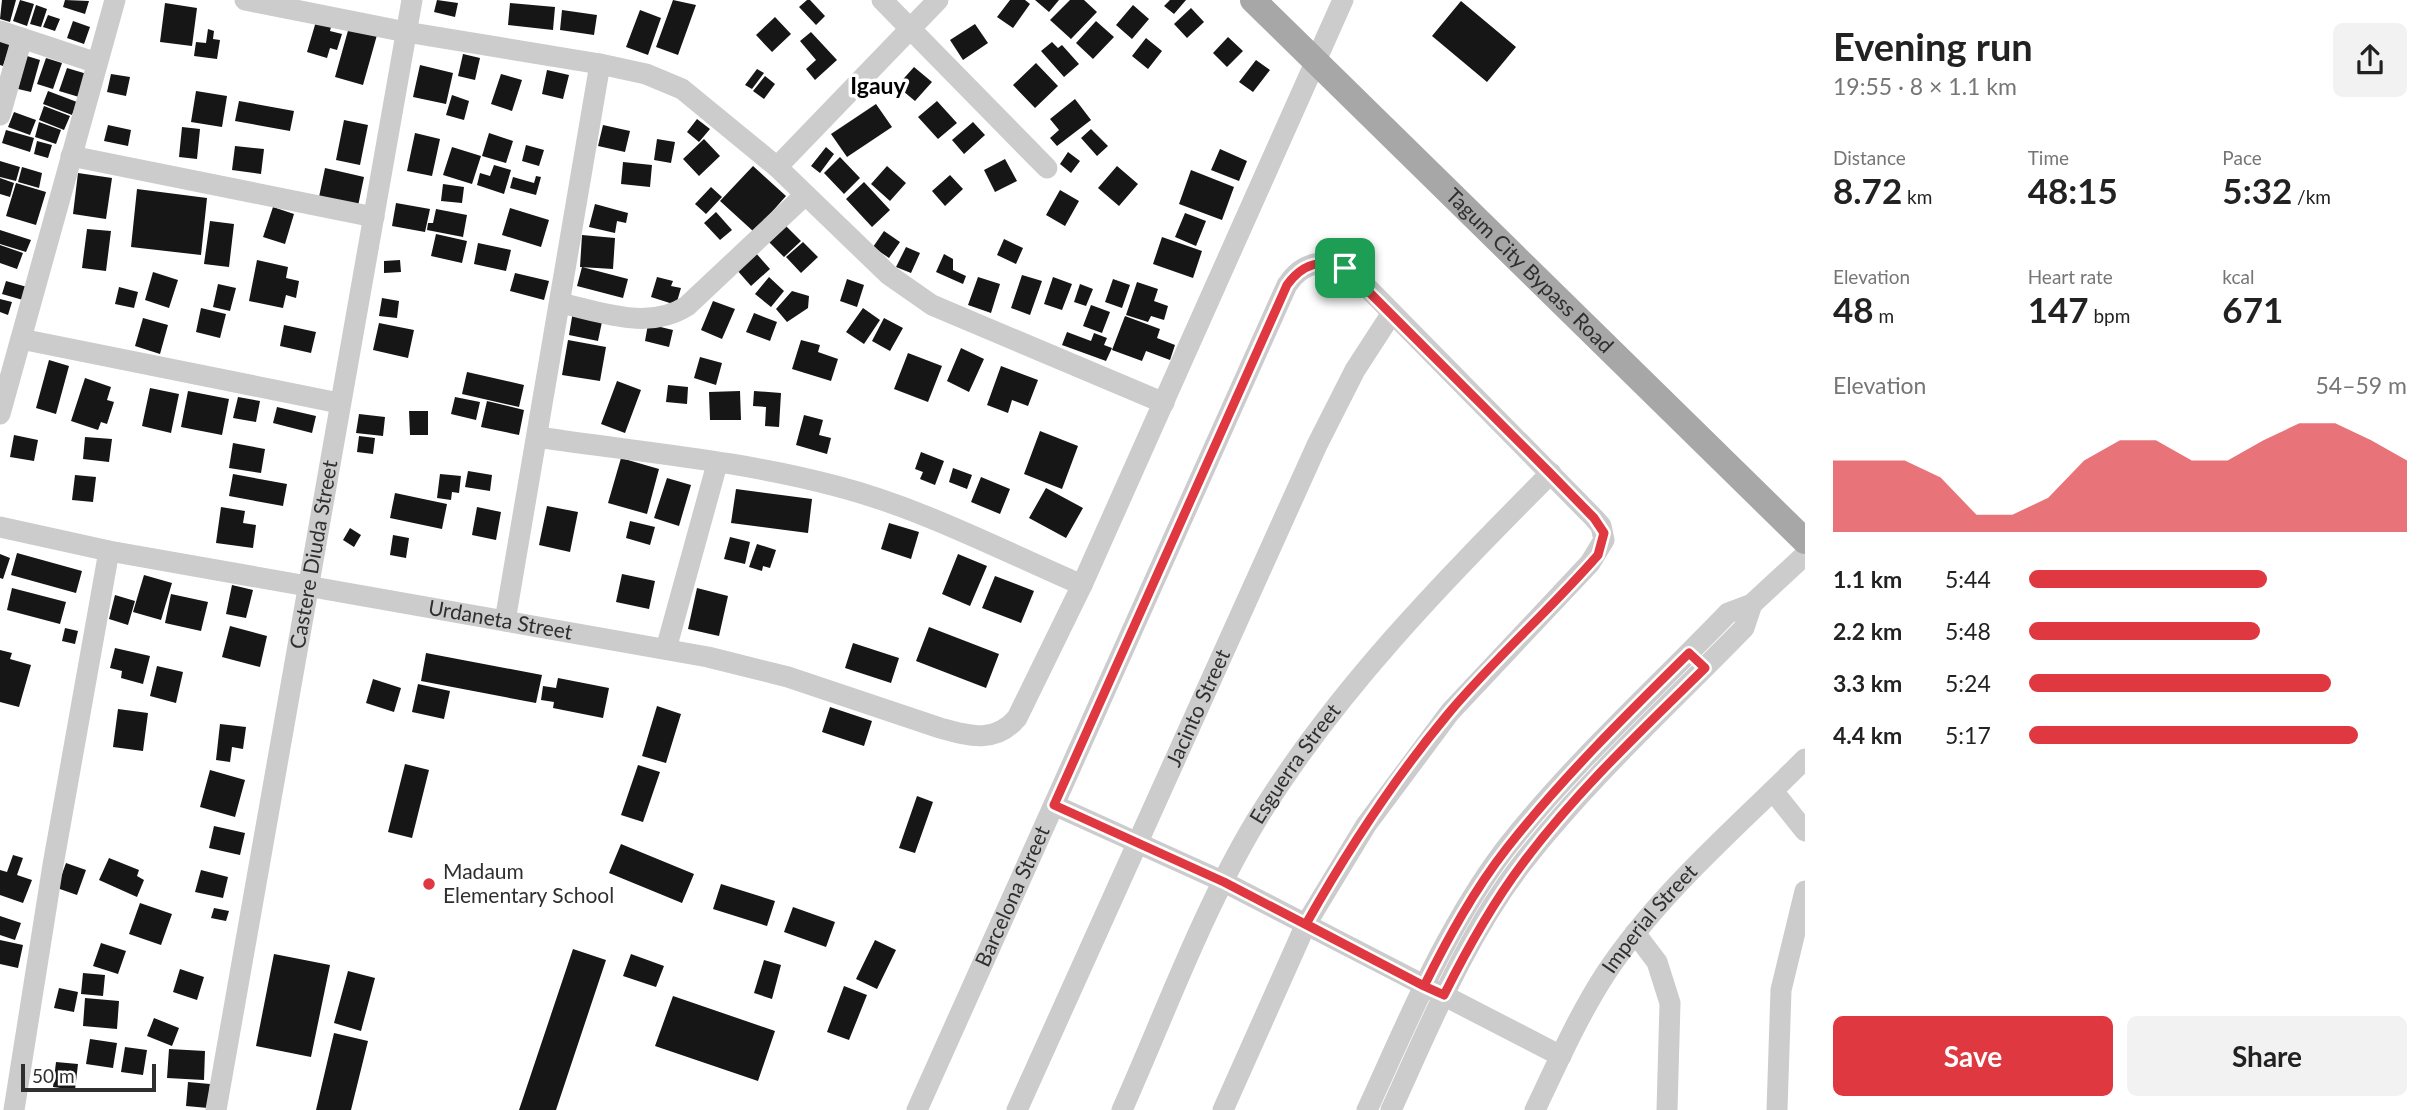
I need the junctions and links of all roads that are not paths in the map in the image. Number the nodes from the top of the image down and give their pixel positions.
1 (114, 0) edge
2 (245, 0) edge
3 (412, 0) edge
4 (882, 0) edge
5 (938, 0) edge
6 (1253, 0) edge
7 (1343, 0) edge
8 (910, 28) junction
9 (0, 31) edge
10 (406, 32) junction
11 (22, 38) junction
12 (1315, 61) junction
13 (97, 63) junction
14 (600, 64) junction
15 (0, 114) edge
16 (71, 156) junction
17 (777, 167) junction
18 (1047, 168) dead end
19 (805, 195) junction
20 (374, 217) junction
21 (560, 303) junction
22 (1392, 313) junction
23 (21, 339) junction
24 (339, 403) junction
25 (1164, 403) junction
26 (0, 414) edge
27 (538, 437) junction
28 (717, 464) junction
29 (1550, 473) junction
30 (0, 527) edge
31 (1805, 541) edge
32 (109, 551) junction
33 (1805, 555) edge
34 (308, 584) junction
35 (1082, 585) junction
36 (1752, 604) junction
37 (1728, 613) junction
38 (505, 621) junction
39 (1744, 628) junction
40 (666, 649) junction
41 (1689, 653) junction
42 (1705, 668) junction
43 (1805, 759) edge
44 (1773, 791) junction
45 (1054, 805) junction
46 (1805, 831) edge
47 (1139, 843) junction
48 (1224, 882) junction
49 (1805, 891) edge
50 (1306, 924) junction
51 (1636, 933) junction
52 (1424, 986) junction
53 (1444, 995) junction
54 (1561, 1056) junction
55 (14, 1110) edge
56 (216, 1110) edge
57 (917, 1110) edge
58 (1017, 1110) edge
59 (1122, 1110) edge
60 (1223, 1110) edge
61 (1367, 1110) edge
62 (1391, 1110) edge
63 (1535, 1110) edge
64 (1667, 1110) edge
65 (1777, 1110) edge

1 - 13 street
2 - 10 street
3 - 10 street, Castere Diuda Street
4 - 8 street
5 - 8 street
6 - 12 main road, Tagum City Bypass Road
7 - 12 street
8 - 17 street
8 - 18 street
9 - 11 street
10 - 14 street
10 - 20 street, Castere Diuda Street
11 - 13 street
11 - 15 street
12 - 25 street
12 - 31 main road, Tagum City Bypass Road
13 - 16 street
14 - 17 street
14 - 21 street
16 - 20 street
16 - 23 street
17 - 19 street
19 - 21 street
19 - 25 street
20 - 24 street, Castere Diuda Street
21 - 27 street
22 - 29 street, Barcelona Street
22 - 45 street, Barcelona Street
22 - 47 street, Jacinto Street
23 - 24 street
23 - 26 street
24 - 34 street, Castere Diuda Street
25 - 35 street
27 - 28 street
27 - 38 street
28 - 35 street
28 - 40 street
29 - 48 street, Esguerra Street
29 - 50 street, Barcelona Street
30 - 32 street, Urdaneta Street
32 - 34 street, Urdaneta Street
32 - 55 street
33 - 36 street
34 - 38 street, Urdaneta Street
34 - 56 street, Castere Diuda Street
35 - 40 street, Urdaneta Street
36 - 37 street
36 - 39 street
37 - 39 street
37 - 41 street
38 - 40 street, Urdaneta Street
39 - 42 street
41 - 42 street
41 - 52 street
42 - 53 street
43 - 44 street, Imperial Street
44 - 46 street
44 - 51 street, Imperial Street
45 - 47 street
45 - 57 street, Barcelona Street
47 - 48 street
47 - 58 street, Jacinto Street
48 - 50 street
48 - 59 street, Esguerra Street
49 - 65 street
50 - 52 street
50 - 60 street
51 - 54 street, Imperial Street
51 - 64 street
52 - 53 street
52 - 61 street
53 - 54 street
53 - 62 street
54 - 63 street, Imperial Street

